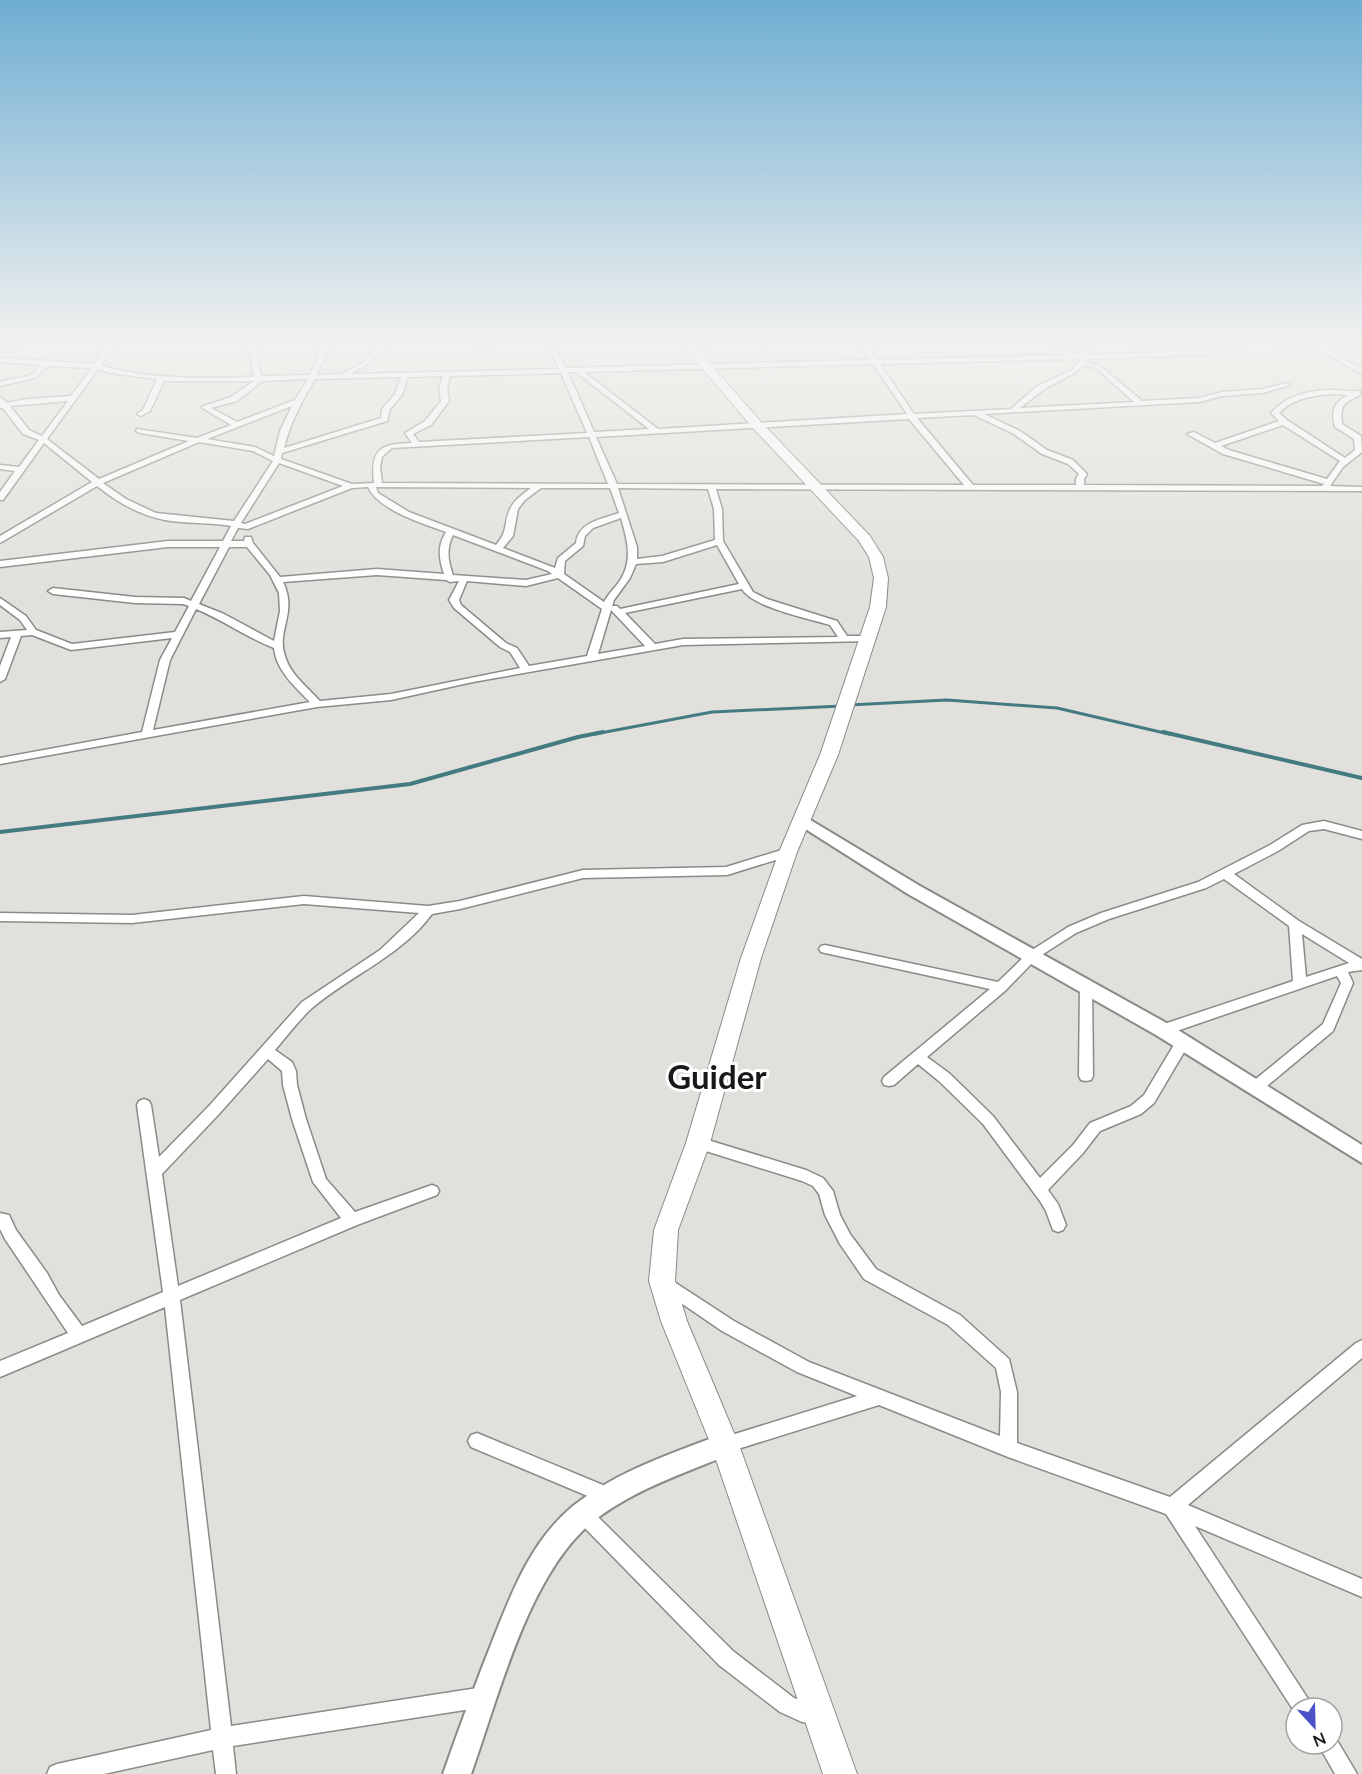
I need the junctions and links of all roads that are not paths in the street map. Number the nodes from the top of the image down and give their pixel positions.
1 (20, 425) edge
2 (53, 425) edge
3 (237, 425) edge
4 (287, 425) edge
5 (367, 425) edge
6 (425, 425) edge
7 (588, 425) edge
8 (648, 425) edge
9 (757, 425) junction
10 (761, 425) edge
11 (918, 425) edge
12 (1003, 425) edge
13 (1276, 425) edge
14 (1289, 425) edge
15 (1338, 425) edge
16 (140, 431) dead end
17 (656, 431) junction
18 (1191, 434) dead end
19 (593, 435) junction
20 (43, 439) junction
21 (201, 439) junction
22 (416, 443) junction
23 (1214, 446) junction
24 (278, 456) junction
25 (1349, 460) junction
26 (1362, 463) edge
27 (0, 467) edge
28 (22, 470) junction
29 (98, 482) junction
30 (374, 485) junction
31 (351, 486) junction
32 (538, 486) junction
33 (613, 486) junction
34 (711, 486) junction
35 (1326, 486) junction
36 (970, 487) junction
37 (818, 488) junction
38 (1080, 489) junction
39 (1362, 489) edge
40 (0, 498) edge
41 (622, 515) junction
42 (240, 525) junction
43 (451, 531) junction
44 (0, 540) edge
45 (719, 541) junction
46 (225, 544) junction
47 (249, 544) junction
48 (497, 550) junction
49 (632, 562) junction
50 (0, 564) edge
51 (559, 575) junction
52 (450, 579) junction
53 (464, 579) junction
54 (277, 580) junction
55 (745, 586) junction
56 (53, 591) dead end
57 (0, 602) edge
58 (192, 604) junction
59 (607, 606) junction
60 (618, 612) junction
61 (33, 632) junction
62 (17, 633) junction
63 (178, 634) junction
64 (0, 635) edge
65 (844, 639) junction
66 (869, 639) junction
67 (278, 646) junction
68 (651, 647) junction
69 (592, 657) junction
70 (526, 670) junction
71 (0, 679) edge
72 (316, 704) junction
73 (147, 734) junction
74 (2, 758) edge
75 (802, 820) junction
76 (1362, 835) edge
77 (788, 852) junction
78 (1226, 874) junction
79 (428, 910) junction
80 (0, 918) edge
81 (1295, 924) junction
82 (825, 949) dead end
83 (1033, 955) junction
84 (1361, 965) edge
85 (1341, 970) junction
86 (1086, 984) junction
87 (1300, 984) junction
88 (1001, 987) junction
89 (1163, 1030) junction
90 (1183, 1042) junction
91 (266, 1050) junction
92 (918, 1057) junction
93 (1086, 1076) dead end
94 (889, 1081) dead end
95 (1257, 1087) junction
96 (144, 1104) dead end
97 (698, 1143) junction
98 (1362, 1155) edge
99 (154, 1173) junction
100 (1039, 1189) junction
101 (432, 1191) dead end
102 (0, 1219) edge
103 (352, 1221) junction
104 (1058, 1225) dead end
105 (662, 1281) junction
106 (172, 1296) junction
107 (79, 1335) junction
108 (1362, 1348) edge
109 (0, 1369) edge
110 (877, 1398) junction
111 (477, 1441) dead end
112 (725, 1445) junction
113 (1008, 1448) junction
114 (610, 1496) junction
115 (1172, 1507) junction
116 (583, 1514) junction
117 (1362, 1588) edge
118 (484, 1696) junction
119 (1296, 1696) edge
120 (818, 1714) junction
121 (221, 1738) junction
122 (1336, 1756) edge
123 (57, 1774) edge
124 (226, 1774) edge
125 (457, 1774) edge
126 (840, 1774) edge
127 (1347, 1774) edge

1 - 20 street
2 - 20 street
3 - 21 street
4 - 24 street
5 - 24 street
6 - 22 street
7 - 19 street
8 - 17 street
9 - 10 street
9 - 17 street
9 - 37 main road
11 - 36 street
12 - 38 street
13 - 23 street
14 - 25 street
15 - 25 street
16 - 21 street
17 - 19 street
18 - 23 street
19 - 22 street
19 - 33 street
20 - 28 street
20 - 29 street
21 - 24 street
21 - 29 street
22 - 30 street
23 - 35 street
24 - 31 street
24 - 42 street
25 - 26 street
25 - 35 street
27 - 28 street
28 - 40 street
29 - 42 street
29 - 44 street
30 - 31 street
30 - 32 street
30 - 43 street
31 - 42 street
32 - 33 street
32 - 48 street
33 - 34 street
33 - 41 street
34 - 37 street
34 - 45 street
35 - 38 street
35 - 39 street
36 - 37 street
36 - 38 street
37 - 66 main road
41 - 49 street
41 - 51 street
42 - 46 street
42 - 47 street
43 - 48 street
43 - 52 street
45 - 49 street
45 - 55 street
46 - 47 street
46 - 50 street
46 - 58 street
47 - 54 street
48 - 51 street
49 - 59 street
51 - 53 street
51 - 59 street
52 - 53 street
52 - 54 street
53 - 70 street
54 - 67 street
55 - 60 street
55 - 65 street
56 - 58 street
57 - 61 street
58 - 63 street
58 - 67 street
59 - 60 street
59 - 69 street
60 - 68 street
61 - 62 street
61 - 63 street
62 - 64 street
62 - 71 street
63 - 73 street
65 - 66 street
65 - 68 street
66 - 75 main road
67 - 72 street
68 - 69 street
69 - 70 street
70 - 72 street
72 - 73 street
73 - 74 street
75 - 77 main road
75 - 83 street
76 - 78 street
77 - 79 street
77 - 97 main road
78 - 81 street
78 - 83 street
79 - 80 street
79 - 91 street
81 - 84 street
81 - 87 street
82 - 88 street
83 - 86 street
83 - 88 street
84 - 85 street
85 - 87 street
85 - 95 street
86 - 89 street
86 - 93 street
87 - 89 street
88 - 92 street
89 - 90 street
90 - 95 street
90 - 100 street
91 - 99 street
91 - 103 street
92 - 94 street
92 - 100 street
95 - 98 street
96 - 99 street
97 - 105 main road
97 - 113 street
99 - 106 street
100 - 104 street
101 - 103 street
102 - 107 street
103 - 106 street
105 - 110 street
105 - 112 main road
106 - 107 street
106 - 121 street
107 - 109 street
108 - 115 street
110 - 112 street
110 - 113 street
111 - 114 street
112 - 114 street
112 - 120 main road
113 - 115 street
114 - 116 street
115 - 117 street
115 - 119 street
116 - 118 street
116 - 120 street
118 - 121 street
118 - 125 street
120 - 126 main road
121 - 123 street
121 - 124 street
122 - 127 street

